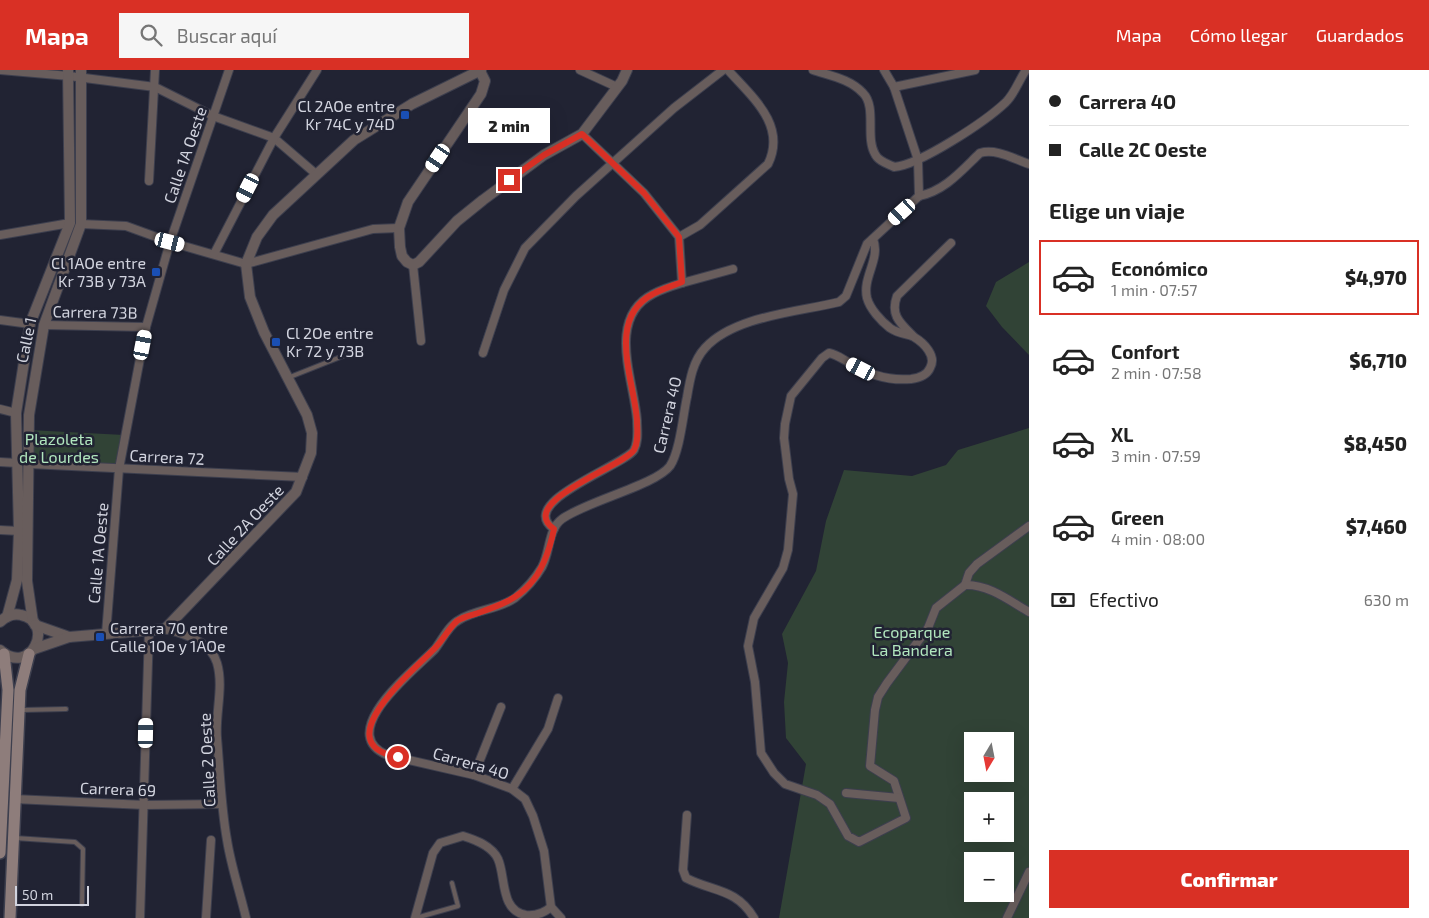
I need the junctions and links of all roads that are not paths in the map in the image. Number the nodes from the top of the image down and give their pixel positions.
1 (0, 70) edge
2 (155, 70) edge
3 (229, 70) edge
4 (316, 70) edge
5 (480, 70) edge
6 (580, 70) edge
7 (627, 70) edge
8 (722, 70) edge
9 (728, 70) edge
10 (813, 70) edge
11 (884, 70) edge
12 (975, 70) edge
13 (1026, 70) edge
14 (68, 73) edge
15 (81, 74) edge
16 (156, 87) junction
17 (617, 87) junction
18 (894, 87) junction
19 (213, 116) junction
20 (582, 134) junction
21 (274, 138) junction
22 (918, 160) junction
23 (614, 163) junction
24 (1029, 164) edge
25 (316, 174) junction
26 (149, 181) dead end
27 (919, 196) junction
28 (75, 224) junction
29 (399, 228) junction
30 (0, 235) edge
31 (679, 237) junction
32 (873, 238) junction
33 (170, 242) junction
34 (951, 243) dead end
35 (214, 254) junction
36 (246, 264) junction
37 (413, 264) junction
38 (733, 270) dead end
39 (682, 282) junction
40 (0, 320) edge
41 (30, 324) junction
42 (44, 325) junction
43 (146, 327) junction
44 (913, 336) junction
45 (421, 341) dead end
46 (483, 353) dead end
47 (348, 354) dead end
48 (288, 378) junction
49 (0, 409) edge
50 (16, 413) junction
51 (0, 462) edge
52 (17, 463) junction
53 (29, 464) junction
54 (119, 469) junction
55 (303, 477) junction
56 (1029, 526) edge
57 (554, 529) junction
58 (0, 530) edge
59 (19, 531) junction
60 (965, 585) junction
61 (1029, 612) edge
62 (4, 619) edge
63 (34, 623) junction
64 (158, 629) junction
65 (106, 634) junction
66 (69, 637) junction
67 (32, 651) junction
68 (2, 652) edge
69 (558, 698) dead end
70 (4, 704) edge
71 (501, 708) dead end
72 (66, 709) dead end
73 (19, 710) junction
74 (4, 733) edge
75 (3, 763) edge
76 (474, 775) junction
77 (512, 789) junction
78 (846, 793) dead end
79 (899, 798) junction
80 (14, 799) junction
81 (222, 804) junction
82 (145, 805) junction
83 (686, 815) dead end
84 (14, 838) junction
85 (211, 840) dead end
86 (0, 853) edge
87 (1029, 872) edge
88 (452, 883) dead end
89 (82, 904) dead end
90 (551, 907) junction
91 (10, 918) edge
92 (140, 918) edge
93 (206, 918) edge
94 (246, 918) edge
95 (415, 918) edge
96 (561, 918) edge
97 (754, 918) edge
98 (1007, 918) edge

1 - 14 street
2 - 16 street
3 - 19 street, Calle 1A Oeste
4 - 21 street
5 - 25 street, Calle 2A Oeste
5 - 29 street
6 - 17 street
7 - 17 street
8 - 23 street
9 - 31 street
10 - 22 street
11 - 18 street
12 - 18 street
13 - 22 street
14 - 15 street
14 - 28 street, Calle 1
15 - 16 street
15 - 28 street, Calle 1
16 - 19 street
16 - 26 street
17 - 20 street
18 - 22 street
19 - 21 street
19 - 33 street, Calle 1A Oeste
20 - 23 street
20 - 37 street
21 - 25 street
21 - 35 street
22 - 27 street
23 - 31 street
23 - 46 street
24 - 27 street
25 - 36 street, Calle 2A Oeste
27 - 32 street, Carrera 4O
28 - 30 street
28 - 33 street
28 - 41 street, Calle 1
28 - 42 street, Calle 1
29 - 36 street
29 - 37 street
31 - 39 street
32 - 44 street
32 - 57 street, Carrera 4O
33 - 35 street
33 - 43 street, Calle 1A Oeste
34 - 44 street
35 - 36 street
36 - 48 street, Calle 2A Oeste
37 - 45 street
38 - 39 street
39 - 57 street
40 - 41 street, Carrera 73B
41 - 50 street, Calle 1
42 - 43 street, Carrera 73B
42 - 53 street, Calle 1
43 - 54 street, Calle 1A Oeste
44 - 79 street
47 - 48 lane
48 - 55 street, Calle 2A Oeste
49 - 50 street
50 - 52 street, Calle 1
51 - 52 street
52 - 59 street, Calle 1
53 - 54 street, Carrera 72
53 - 63 street, Calle 1
54 - 55 street, Carrera 72
54 - 65 street, Calle 1A Oeste
55 - 64 street, Calle 2A Oeste
56 - 60 street
57 - 76 street, Carrera 4O
58 - 59 street
59 - 62 street, Calle 1
60 - 61 street
60 - 79 street
62 - 63 street
63 - 66 street
63 - 67 street, Calle 1
64 - 65 street
64 - 81 street, Calle 2 Oeste
64 - 82 street
65 - 66 street
66 - 67 street
67 - 68 street
67 - 73 main road
68 - 70 main road
69 - 77 street
70 - 74 main road
71 - 76 street
72 - 73 lane
73 - 80 main road
74 - 75 main road
75 - 86 main road
76 - 77 street, Carrera 4O
77 - 90 street, Carrera 4O
78 - 79 street
80 - 82 street, Carrera 69
80 - 84 main road
81 - 82 street, Carrera 69
81 - 94 street, Calle 2 Oeste
82 - 92 street
83 - 97 street
84 - 89 lane
84 - 91 main road
85 - 93 street
87 - 98 street
88 - 95 lane
90 - 95 street
90 - 96 street

